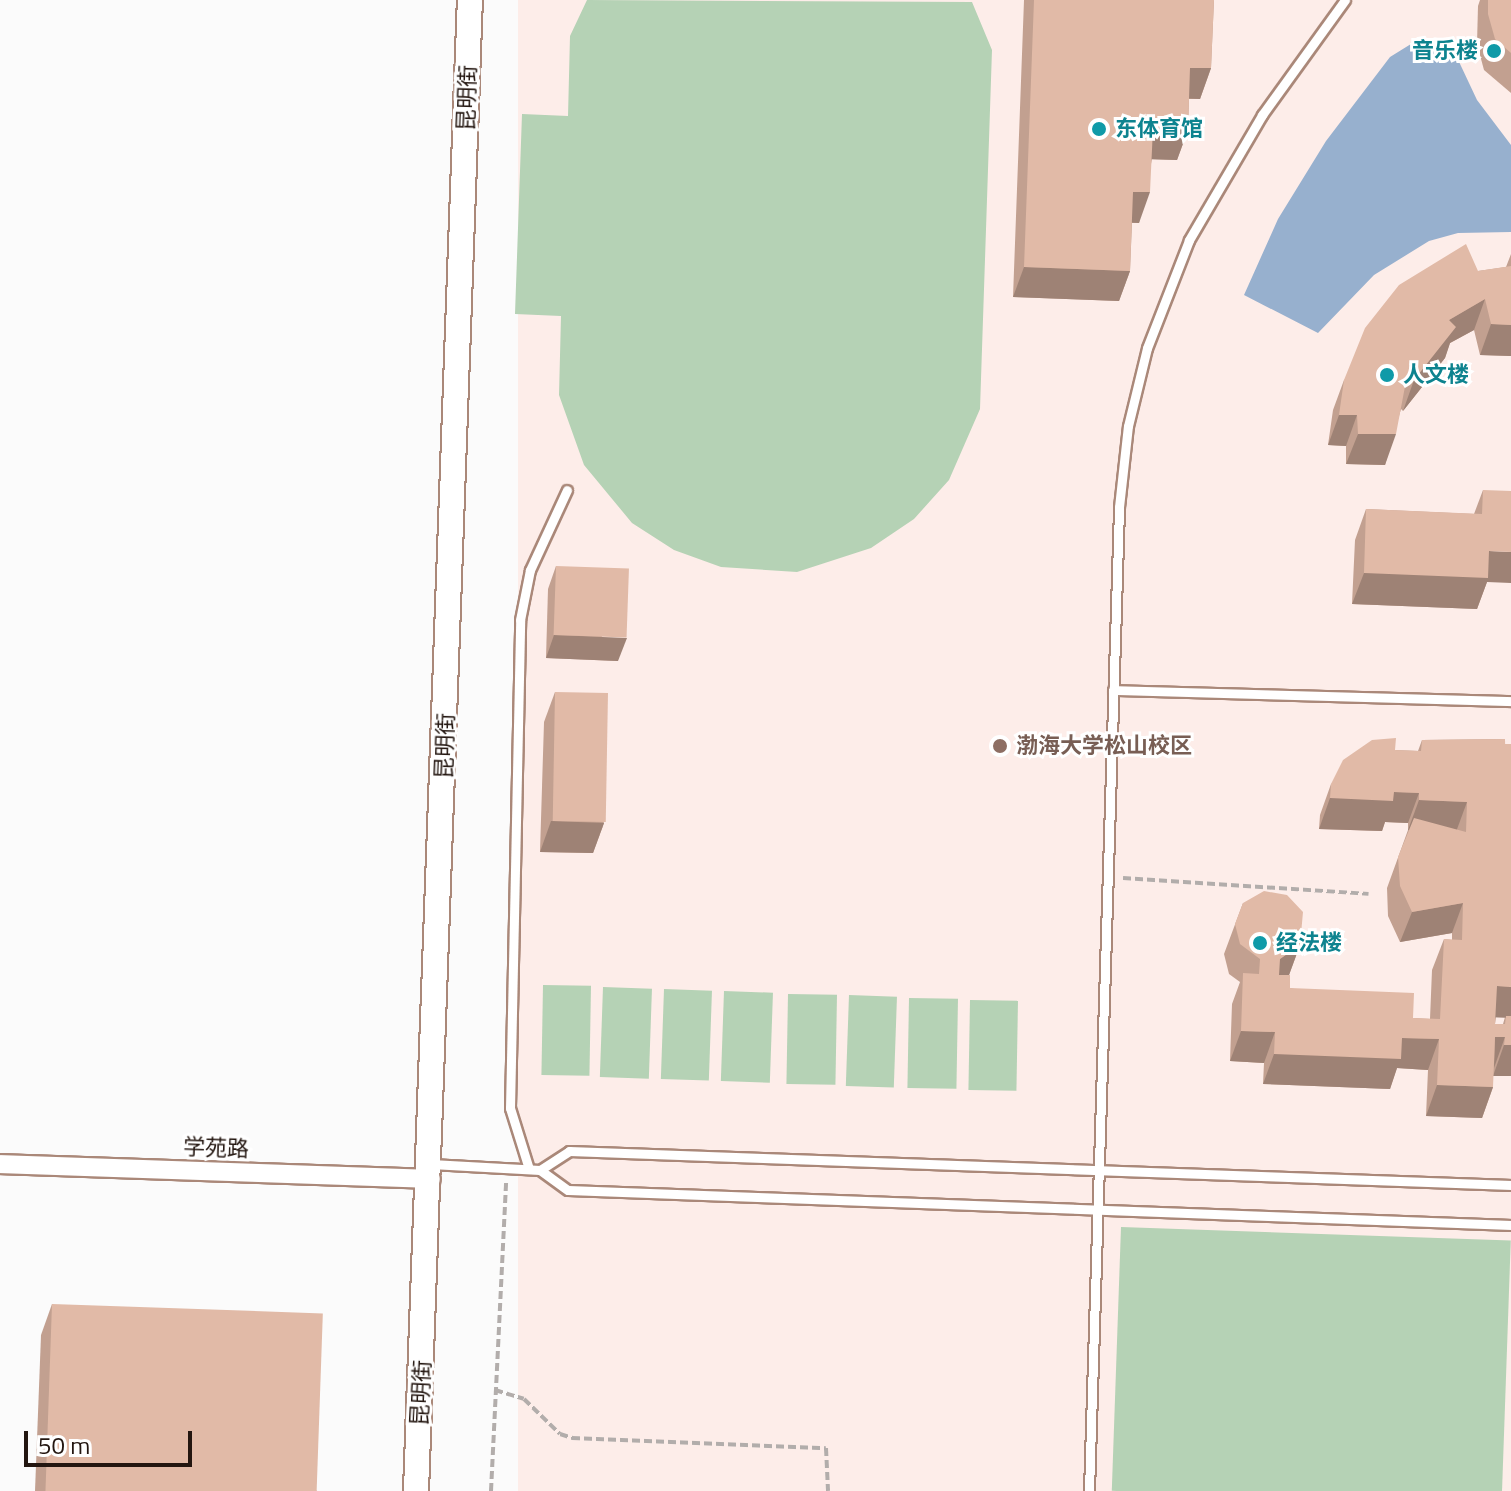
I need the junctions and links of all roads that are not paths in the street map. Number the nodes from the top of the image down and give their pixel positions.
1 (470, 0) edge
2 (1345, 0) edge
3 (567, 490) dead end
4 (1113, 690) junction
5 (1511, 701) edge
6 (0, 1164) edge
7 (529, 1169) junction
8 (540, 1170) junction
9 (1099, 1170) junction
10 (431, 1172) junction
11 (1511, 1185) edge
12 (1098, 1210) junction
13 (1511, 1225) edge
14 (416, 1491) edge
15 (1089, 1491) edge

1 - 10 street, 昆明街
2 - 4 lane
3 - 7 lane
4 - 5 lane
4 - 9 lane
6 - 10 street, 学苑路
7 - 8 lane
7 - 10 lane
8 - 9 lane
8 - 12 lane
9 - 11 lane
9 - 12 lane
10 - 14 street, 昆明街
12 - 13 lane
12 - 15 lane

